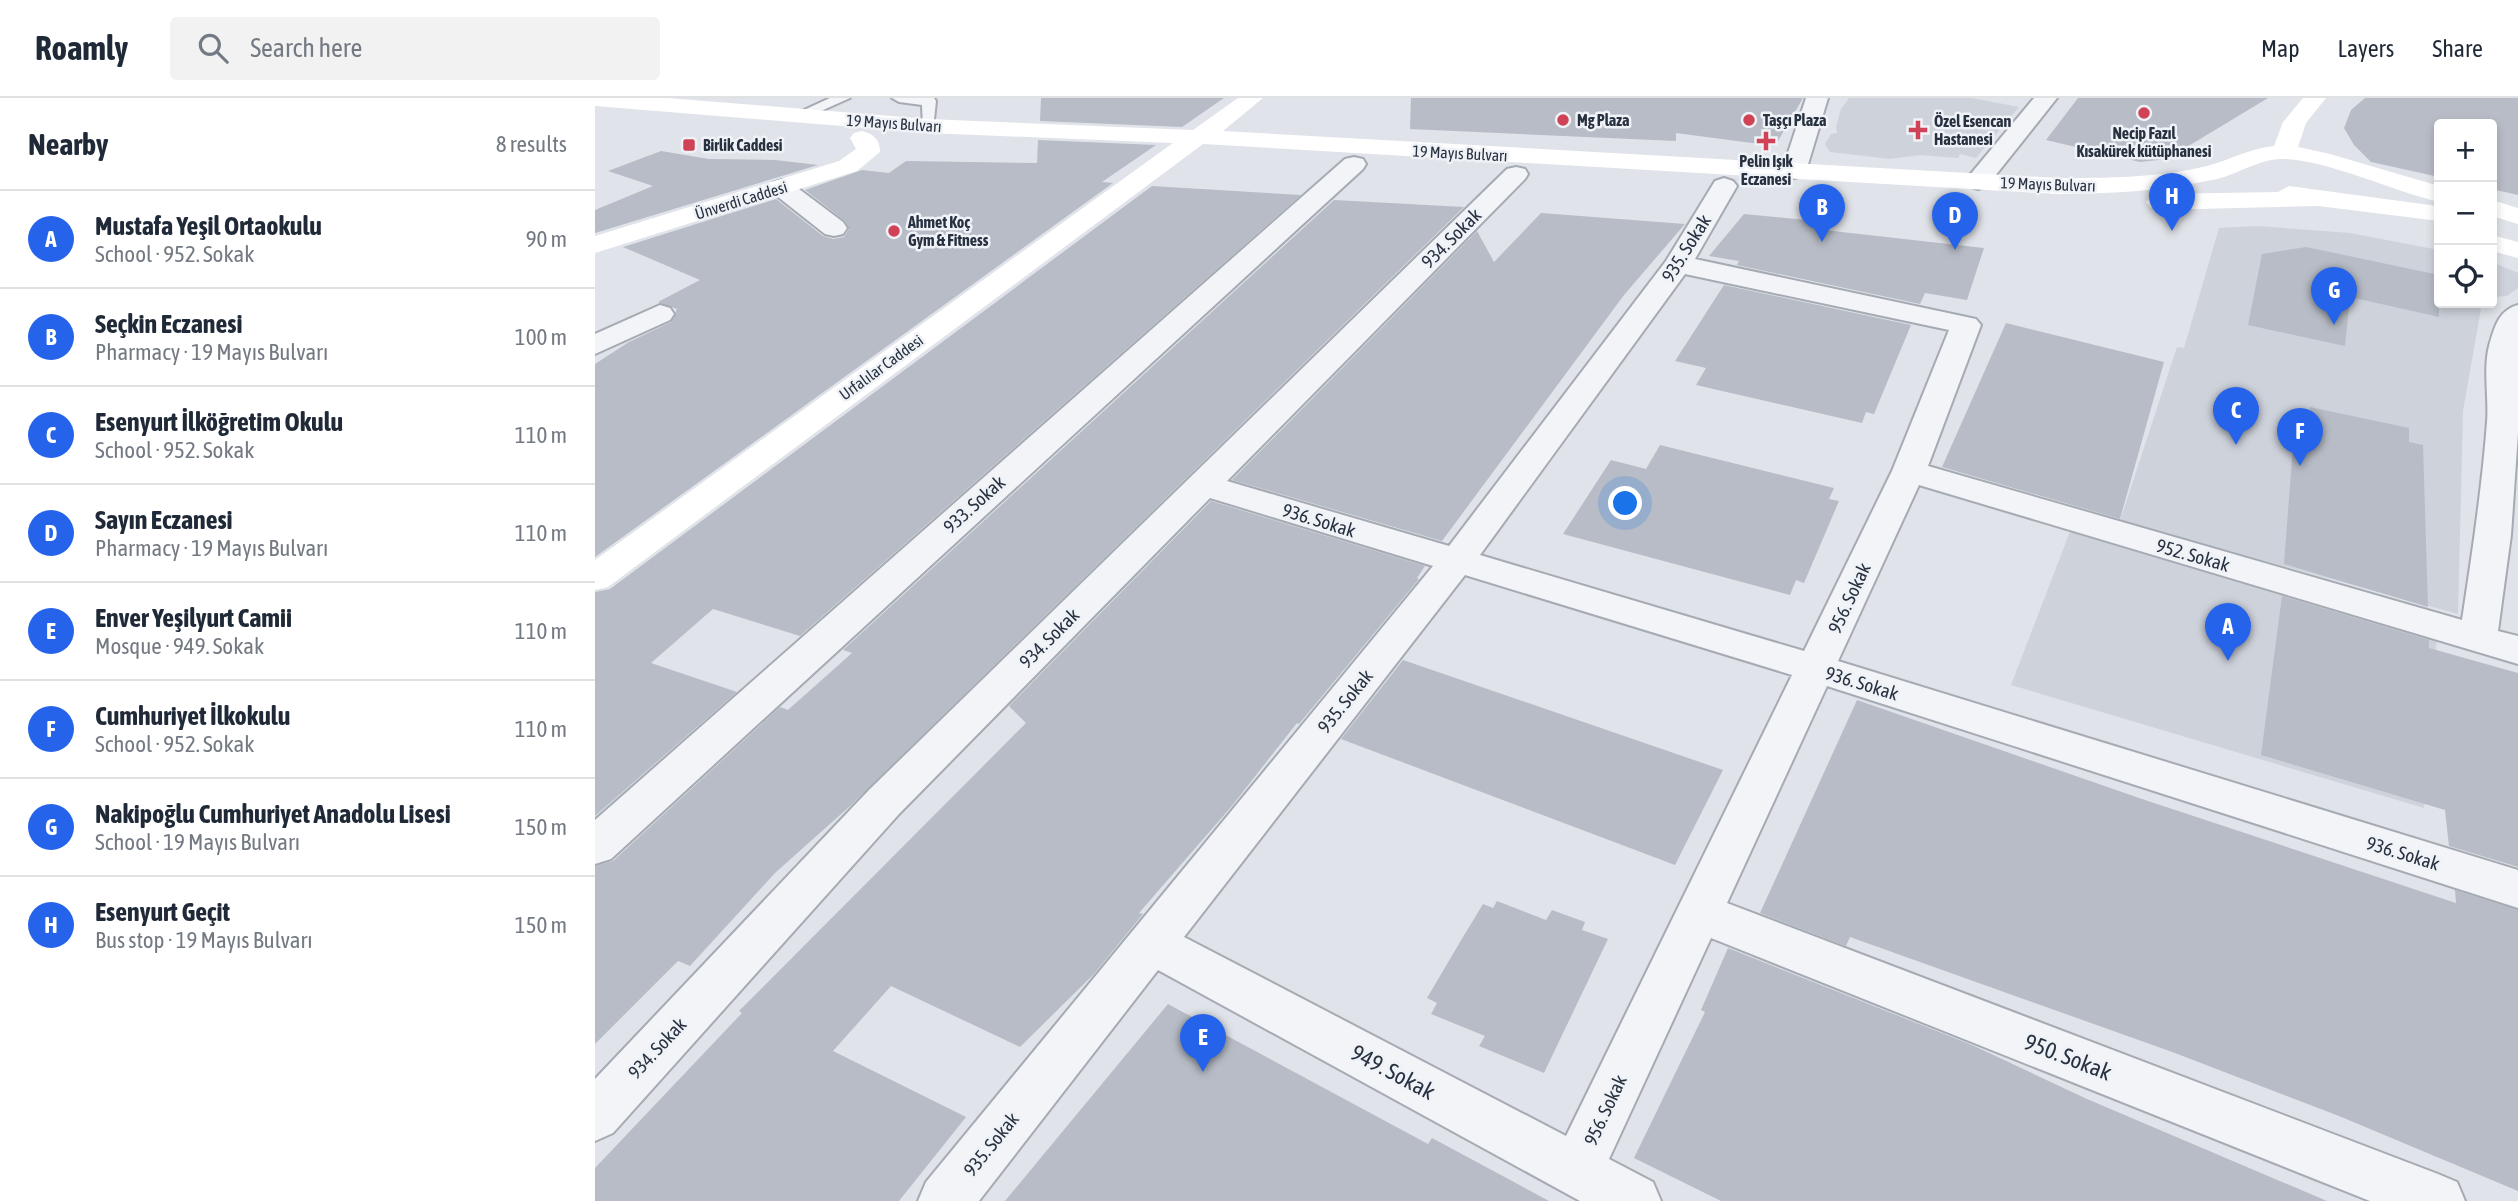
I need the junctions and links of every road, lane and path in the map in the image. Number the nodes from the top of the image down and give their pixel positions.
1 (843, 98) edge
2 (899, 98) edge
3 (1252, 98) edge
4 (1817, 98) edge
5 (2046, 98) edge
6 (2315, 98) edge
7 (595, 99) edge
8 (742, 104) edge
9 (798, 116) junction
10 (595, 118) edge
11 (928, 126) junction
12 (1198, 136) junction
13 (862, 138) junction
14 (2284, 152) junction
15 (1167, 156) junction
16 (2250, 160) junction
17 (1354, 164) junction
18 (1794, 171) junction
19 (1516, 174) junction
20 (1978, 181) junction
21 (2409, 185) junction
22 (1724, 186) junction
23 (2434, 187) edge
24 (782, 188) junction
25 (2434, 192) edge
26 (2497, 199) edge
27 (2326, 200) junction
28 (2518, 204) edge
29 (2497, 210) edge
30 (2434, 214) edge
31 (2518, 216) edge
32 (2497, 227) edge
33 (834, 228) dead end
34 (2434, 229) edge
35 (2518, 231) edge
36 (2497, 244) edge
37 (595, 245) edge
38 (2518, 250) edge
39 (1678, 264) junction
40 (660, 314) dead end
41 (2518, 314) edge
42 (595, 345) edge
43 (2511, 421) edge
44 (1909, 471) junction
45 (1203, 485) junction
46 (1456, 562) junction
47 (595, 578) edge
48 (2478, 638) junction
49 (2518, 650) edge
50 (1817, 668) junction
51 (595, 846) edge
52 (2518, 889) edge
53 (1698, 912) junction
54 (1152, 943) junction
55 (595, 1116) edge
56 (1577, 1170) junction
57 (945, 1201) edge
58 (1634, 1201) edge
59 (2438, 1201) edge

1 - 9 lane
2 - 11 lane
3 - 12 main road, Urfalılar Caddesi
4 - 18 street
5 - 20 street
6 - 14 main road
7 - 8 main road, 19 Mayıs Bulvarı
8 - 9 main road, 19 Mayıs Bulvarı
9 - 11 main road, 19 Mayıs Bulvarı
10 - 13 main road, 19 Mayıs Bulvarı
11 - 12 main road, 19 Mayıs Bulvarı
12 - 15 main road, Urfalılar Caddesi
12 - 18 main road, 19 Mayıs Bulvarı
13 - 15 main road, 19 Mayıs Bulvarı
13 - 24 main road, Ünverdi Caddesi
14 - 16 main road, 19 Mayıs Bulvarı
14 - 21 main road, 19 Mayıs Bulvarı
15 - 17 main road, 19 Mayıs Bulvarı
15 - 47 main road, Urfalılar Caddesi
16 - 20 main road, 19 Mayıs Bulvarı
16 - 27 main road
17 - 19 main road, 19 Mayıs Bulvarı
17 - 51 street, 933. Sokak
18 - 20 main road, 19 Mayıs Bulvarı
19 - 22 main road, 19 Mayıs Bulvarı
19 - 45 street, 934. Sokak
21 - 23 main road
21 - 25 main road
22 - 27 main road, 19 Mayıs Bulvarı
22 - 39 street, 935. Sokak
24 - 33 street
24 - 37 main road, Ünverdi Caddesi
26 - 28 main road
27 - 30 main road, 19 Mayıs Bulvarı
27 - 34 main road
29 - 31 main road
32 - 35 main road
36 - 38 main road
39 - 44 street, 956. Sokak
39 - 46 street, 935. Sokak
40 - 42 street
41 - 43 street
43 - 48 street
44 - 48 street, 952. Sokak
44 - 50 street, 956. Sokak
45 - 46 street, 936. Sokak
45 - 55 street, 934. Sokak
46 - 50 street, 936. Sokak
46 - 54 street, 935. Sokak
48 - 49 street, 952. Sokak
50 - 52 street, 936. Sokak
50 - 53 street, 956. Sokak
53 - 56 street, 956. Sokak
53 - 59 street, 950. Sokak
54 - 56 street, 949. Sokak
54 - 57 street, 935. Sokak
56 - 58 street, 949. Sokak

